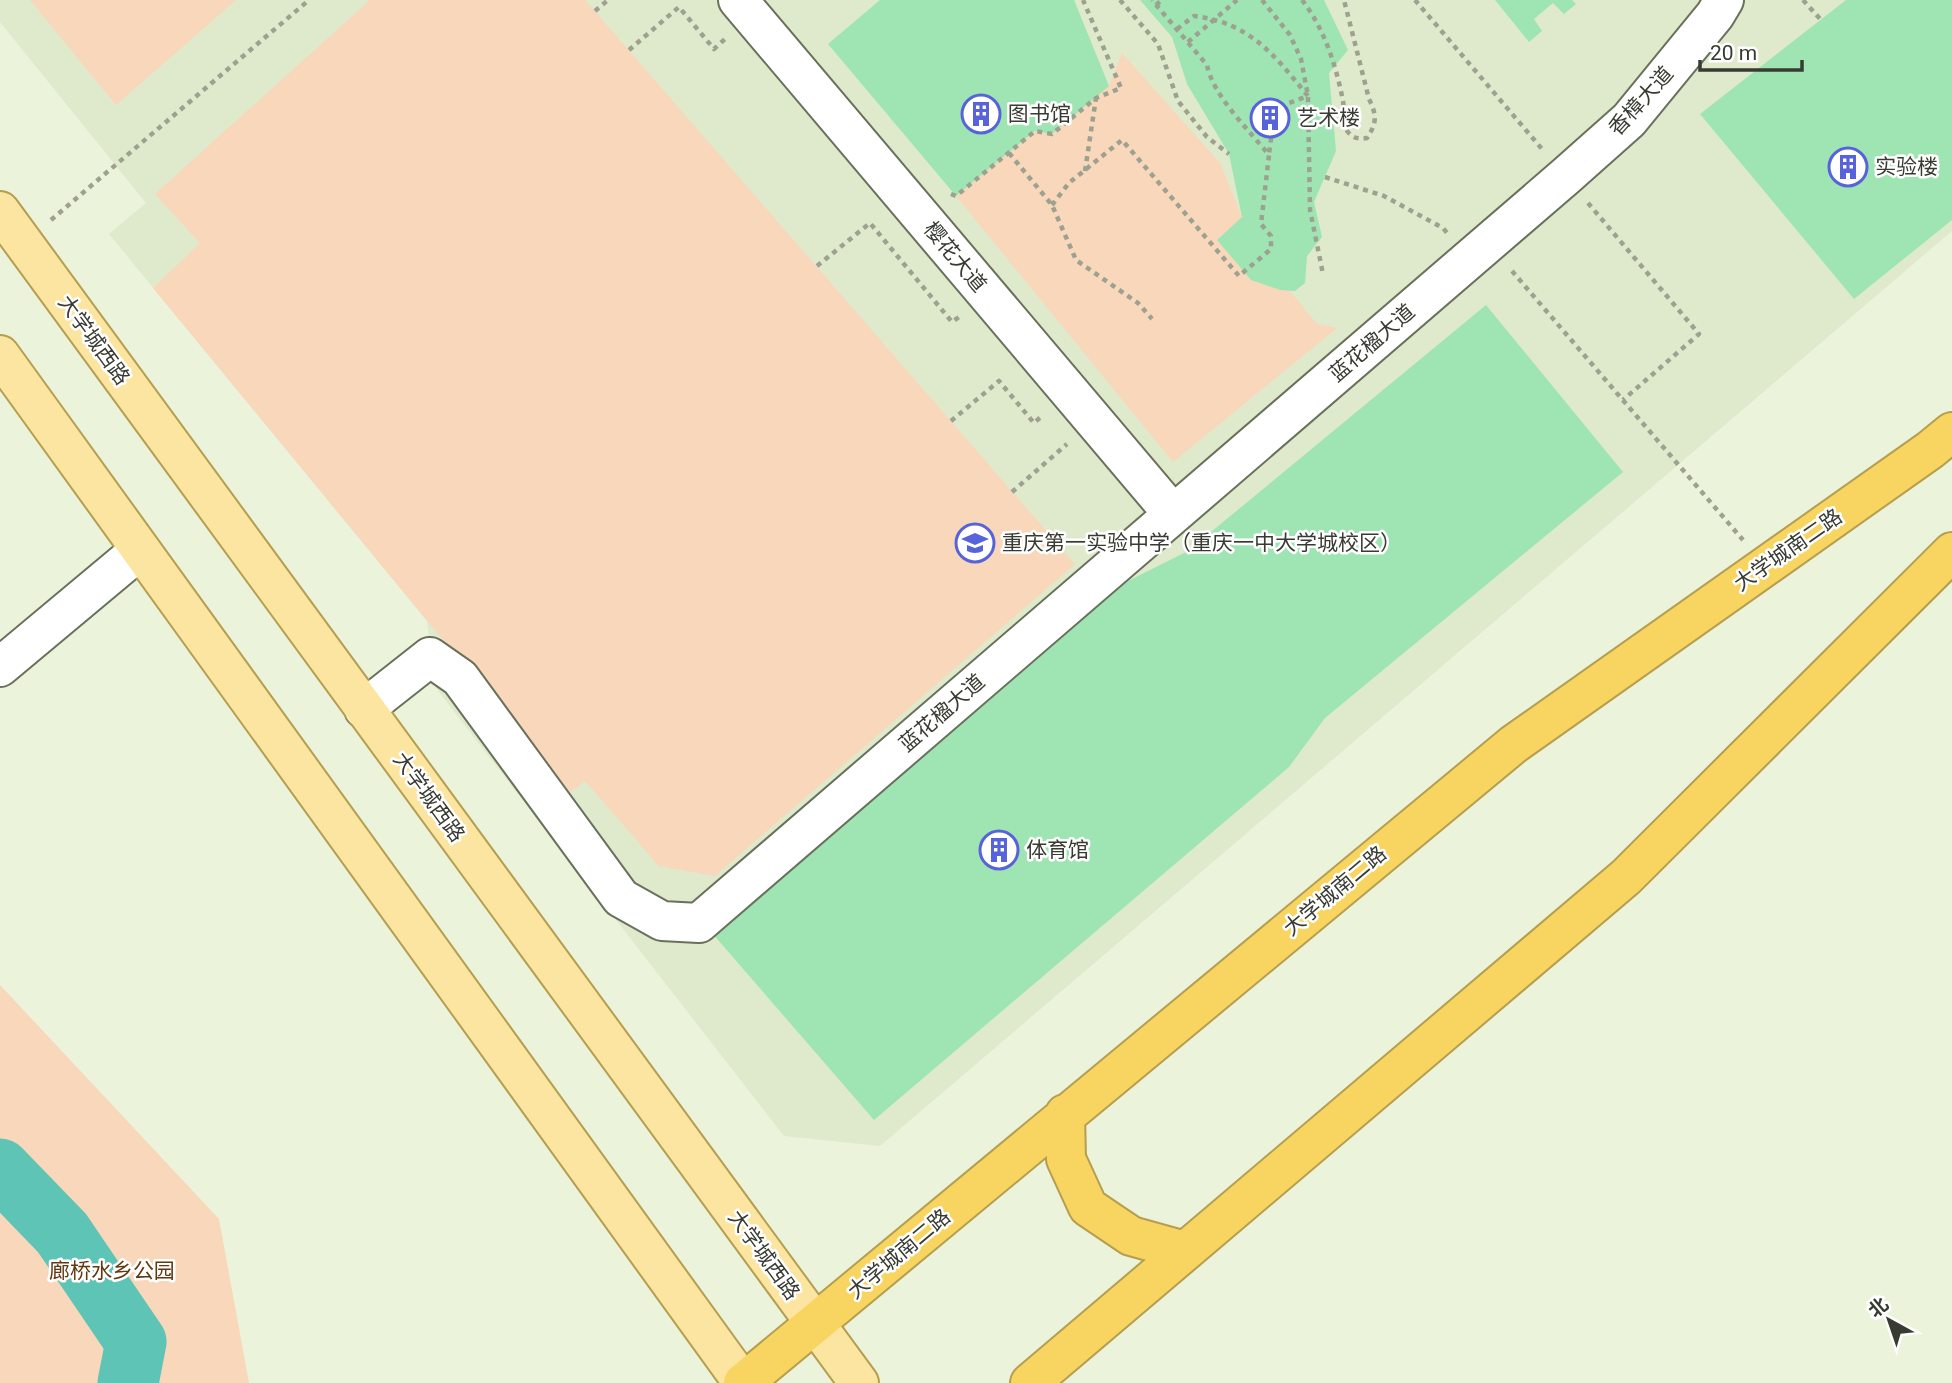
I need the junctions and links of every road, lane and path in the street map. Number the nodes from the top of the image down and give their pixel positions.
1 (309, 0) edge
2 (608, 0) edge
3 (738, 0) edge
4 (1083, 0) edge
5 (1120, 0) edge
6 (1162, 0) edge
7 (1237, 0) edge
8 (1262, 0) edge
9 (1301, 0) edge
10 (1344, 0) edge
11 (1724, 0) edge
12 (1803, 0) edge
13 (1154, 2) edge
14 (594, 11) dead end
15 (1215, 19) junction
16 (1821, 20) dead end
17 (1177, 29) junction
18 (1188, 42) junction
19 (714, 49) dead end
20 (629, 50) dead end
21 (1308, 96) junction
22 (1096, 98) junction
23 (1009, 153) junction
24 (1229, 154) dead end
25 (1269, 155) junction
26 (1084, 172) junction
27 (1325, 177) dead end
28 (944, 190) dead end
29 (1547, 193) joint
30 (1052, 205) junction
31 (0, 211) edge
32 (23, 243) junction
33 (1480, 251) junction
34 (817, 267) dead end
35 (1323, 274) dead end
36 (1152, 319) dead end
37 (952, 322) dead end
38 (1699, 334) dead end
39 (0, 355) edge
40 (1623, 400) junction
41 (1094, 420) junction
42 (951, 421) dead end
43 (1034, 423) dead end
44 (1952, 432) edge
45 (1012, 492) dead end
46 (1173, 514) junction
47 (140, 550) junction
48 (1952, 552) edge
49 (1765, 566) junction
50 (0, 667) edge
51 (364, 709) junction
52 (1065, 1114) junction
53 (1185, 1251) junction
54 (816, 1325) junction
55 (743, 1383) edge
56 (859, 1383) edge
57 (1030, 1383) edge

1 - 32 path
2 - 14 path
3 - 41 street, 樱花大道
4 - 22 path
5 - 24 path
6 - 13 path
7 - 15 path
8 - 21 path
9 - 10 path
11 - 29 street, 香樟大道
12 - 16 path
13 - 17 path
15 - 17 path
15 - 18 path
15 - 21 path
17 - 18 path
18 - 25 path
19 - 20 path
21 - 25 path
21 - 35 path
22 - 23 path
22 - 26 path
23 - 28 path
23 - 30 path
25 - 26 path
26 - 30 path
27 - 33 path
29 - 33 street, 蓝花楹大道
30 - 36 path
31 - 32 main road, 大学城西路
32 - 51 main road, 大学城西路
33 - 40 path
33 - 46 street, 蓝花楹大道
34 - 37 path
38 - 40 path
39 - 47 main road
40 - 49 path
41 - 45 path
41 - 46 street, 樱花大道
42 - 43 path
44 - 49 highway, 大学城南二路
46 - 51 street, 蓝花楹大道
47 - 50 street
47 - 55 main road
48 - 53 highway
49 - 52 highway, 大学城南二路
51 - 54 main road, 大学城西路
52 - 53 highway
52 - 54 highway, 大学城南二路
53 - 57 highway
54 - 55 highway, 大学城南二路
54 - 56 main road, 大学城西路

